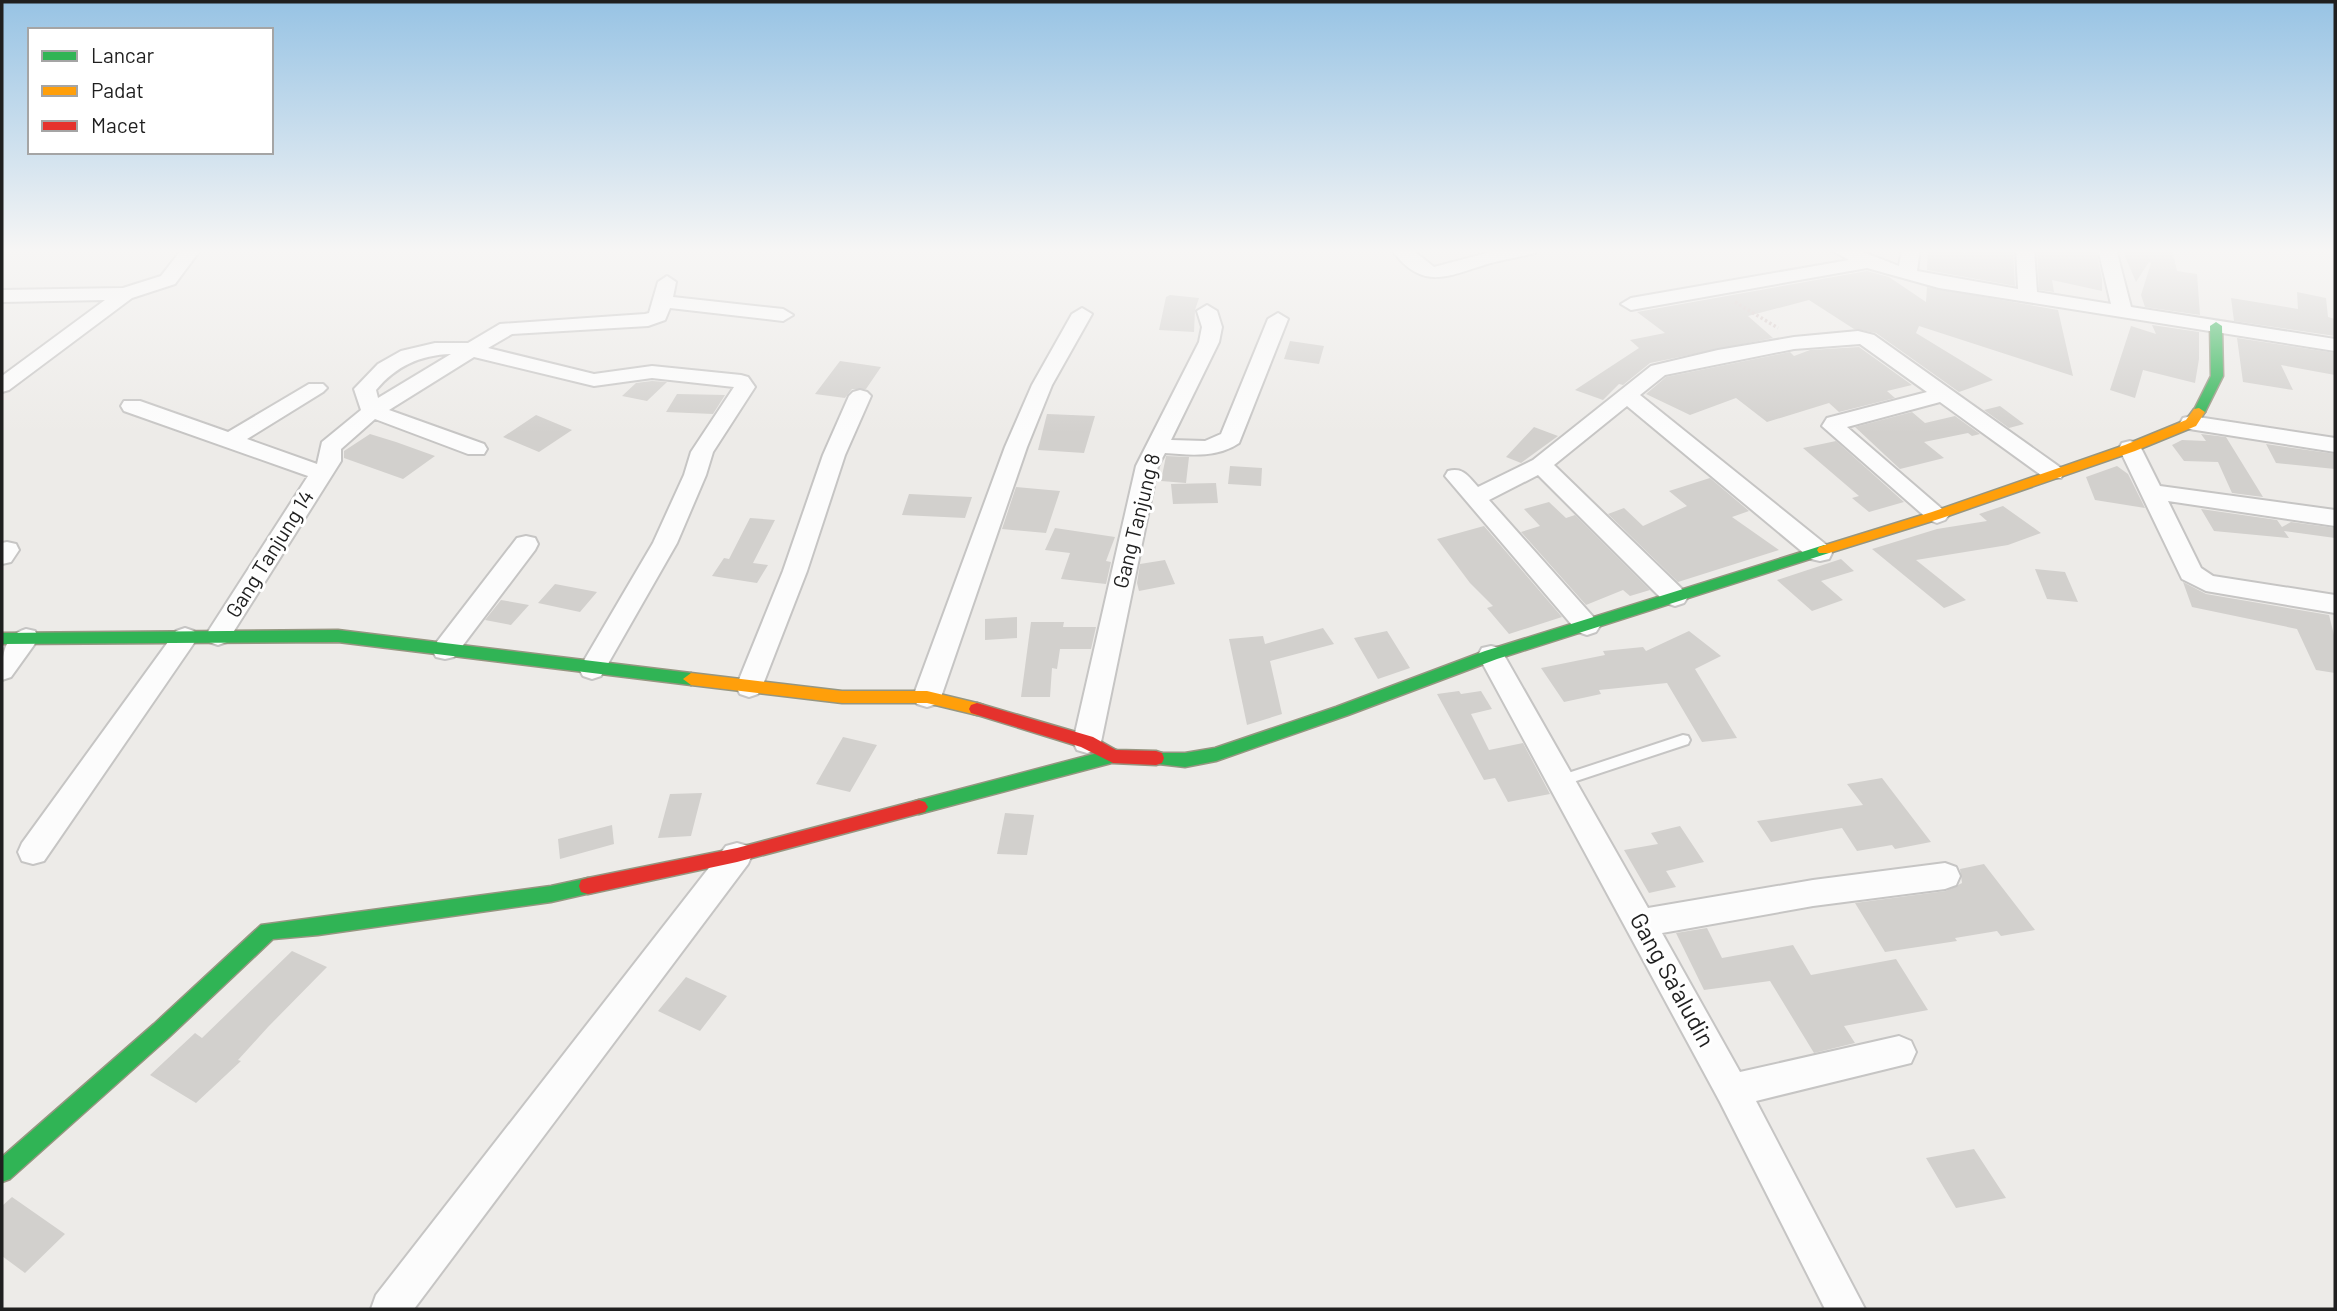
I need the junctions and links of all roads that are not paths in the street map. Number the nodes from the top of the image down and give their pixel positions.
1 (102, 310) edge
2 (660, 310) edge
3 (758, 310) edge
4 (2111, 310) edge
5 (1207, 311) dead end
6 (2123, 312) joint
7 (1082, 314) dead end
8 (783, 315) dead end
9 (1278, 319) dead end
10 (2216, 326) junction
11 (2335, 345) edge
12 (468, 349) junction
13 (2, 386) edge
14 (316, 388) dead end
15 (1626, 394) junction
16 (1941, 395) junction
17 (860, 396) dead end
18 (132, 406) dead end
19 (372, 411) junction
20 (2191, 423) junction
21 (231, 440) junction
22 (2335, 445) edge
23 (1155, 446) junction
24 (2130, 448) junction
25 (476, 449) dead end
26 (1541, 465) junction
27 (321, 473) junction
28 (2053, 473) junction
29 (1456, 475) dead end
30 (2153, 492) junction
31 (1476, 497) junction
32 (1937, 515) junction
33 (2335, 518) edge
34 (526, 544) dead end
35 (1820, 553) junction
36 (1675, 597) junction
37 (2333, 609) edge
38 (1587, 626) junction
39 (218, 636) junction
40 (185, 637) junction
41 (14, 638) edge
42 (445, 650) junction
43 (1490, 655) junction
44 (592, 669) junction
45 (2, 670) edge
46 (750, 687) junction
47 (927, 697) junction
48 (1683, 740) dead end
49 (1087, 742) junction
50 (1113, 756) junction
51 (1561, 781) junction
52 (33, 852) dead end
53 (737, 855) junction
54 (1945, 876) dead end
55 (1641, 923) junction
56 (1899, 1052) dead end
57 (1732, 1090) junction
58 (2, 1171) edge
59 (390, 1309) edge
60 (1846, 1309) edge

1 - 13 street
2 - 12 street
3 - 8 street
4 - 6 street
5 - 23 street, Gang Tanjung 8
6 - 10 street
7 - 47 street
9 - 23 street
10 - 11 street
10 - 20 street
12 - 19 street
12 - 19 street
12 - 44 street
14 - 21 street
15 - 16 street
15 - 26 street
15 - 35 street
16 - 28 street
16 - 32 street
17 - 46 street
18 - 21 street
19 - 25 street
19 - 27 street, Gang Tanjung 14
20 - 22 street
20 - 24 street
21 - 27 street
23 - 49 street, Gang Tanjung 8
24 - 28 street
24 - 30 street
26 - 31 street
26 - 36 street
27 - 39 street, Gang Tanjung 14
28 - 32 street
29 - 31 street
30 - 33 street
30 - 37 street
31 - 38 street
32 - 35 street
34 - 42 street
35 - 36 street
36 - 38 street
38 - 43 street
39 - 40 street
39 - 42 street
40 - 41 street
40 - 52 street
41 - 45 street
42 - 44 street
43 - 50 street
43 - 51 street, Gang Sa'aludin
44 - 46 street
46 - 47 street
47 - 49 street
48 - 51 lane
49 - 50 street
50 - 53 street
51 - 55 street, Gang Sa'aludin
53 - 58 street
53 - 59 street
54 - 55 street
55 - 57 street, Gang Sa'aludin
56 - 57 street
57 - 60 street, Gang Sa'aludin

